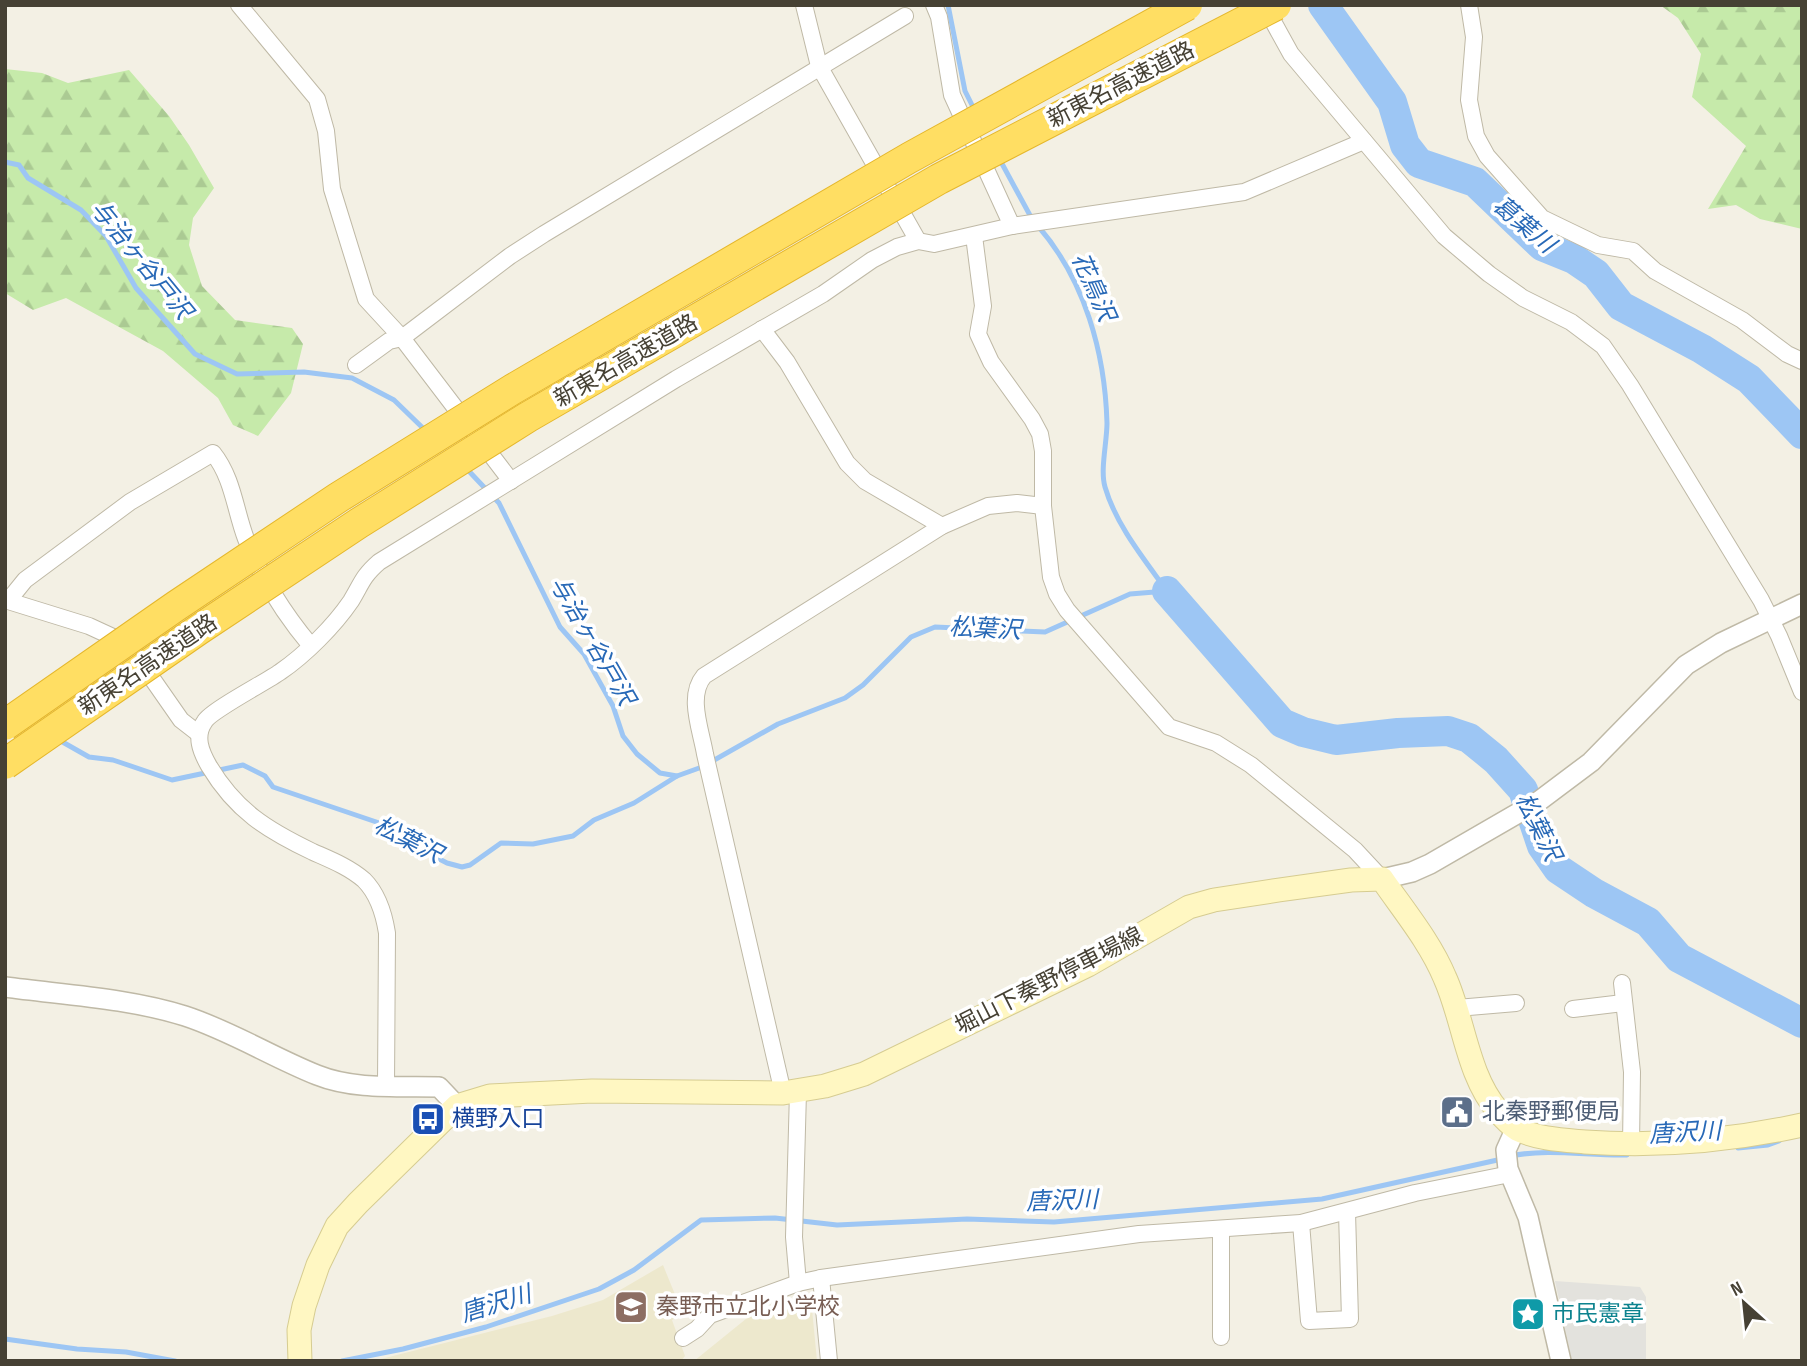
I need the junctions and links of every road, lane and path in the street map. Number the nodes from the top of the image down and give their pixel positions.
1 (239, 5) edge
2 (804, 5) edge
3 (934, 5) edge
4 (1187, 5) edge
5 (1264, 5) edge
6 (1276, 5) edge
7 (1469, 5) edge
8 (905, 16) dead end
9 (819, 66) junction
10 (1364, 141) junction
11 (1018, 225) junction
12 (974, 236) junction
13 (918, 241) junction
14 (762, 329) junction
15 (402, 338) junction
16 (1802, 361) edge
17 (356, 365) dead end
18 (506, 484) junction
19 (1042, 506) junction
20 (942, 526) junction
21 (7, 600) edge
22 (1802, 604) edge
23 (1771, 619) junction
24 (311, 646) junction
25 (1802, 692) edge
26 (5, 725) edge
27 (199, 734) junction
28 (5, 764) edge
29 (1382, 879) junction
30 (1622, 984) dead end
31 (5, 987) edge
32 (1517, 1003) dead end
33 (1623, 1003) junction
34 (1457, 1007) junction
35 (1573, 1009) dead end
36 (386, 1086) junction
37 (791, 1092) junction
38 (457, 1106) junction
39 (1801, 1126) edge
40 (1516, 1128) junction
41 (1631, 1145) junction
42 (1508, 1164) junction
43 (1347, 1212) junction
44 (1301, 1223) junction
45 (1221, 1229) junction
46 (821, 1278) junction
47 (798, 1283) junction
48 (1221, 1337) dead end
49 (683, 1338) dead end
50 (299, 1355) edge
51 (829, 1361) edge
52 (1561, 1361) edge

1 - 15 street
2 - 9 street
3 - 11 street
4 - 26 highway, 新東名高速道路, bridge
5 - 10 street
6 - 28 highway, 新東名高速道路, bridge
7 - 16 street
8 - 9 street
9 - 13 street
9 - 15 street
10 - 11 street
10 - 23 street
11 - 12 street
12 - 13 street
12 - 19 street
13 - 14 street
14 - 18 street
14 - 20 street
15 - 17 street
15 - 18 street
18 - 24 street
19 - 20 street
19 - 29 street
20 - 37 street
21 - 24 street
21 - 27 street
22 - 23 street
23 - 25 street
23 - 29 street
24 - 27 street
27 - 36 street
29 - 34 main road
29 - 37 main road, 堀山下秦野停車場線
30 - 33 street
31 - 36 street
32 - 34 street
33 - 35 street
33 - 41 street
34 - 40 main road
36 - 38 street
37 - 38 main road, 堀山下秦野停車場線
37 - 47 street
38 - 50 main road, 堀山下秦野停車場線
39 - 41 main road
40 - 41 main road
40 - 42 street
42 - 43 street
42 - 52 street
43 - 44 street
43 - 44 street
44 - 45 street
45 - 46 street
45 - 48 street
46 - 47 street
46 - 51 street
47 - 49 street

